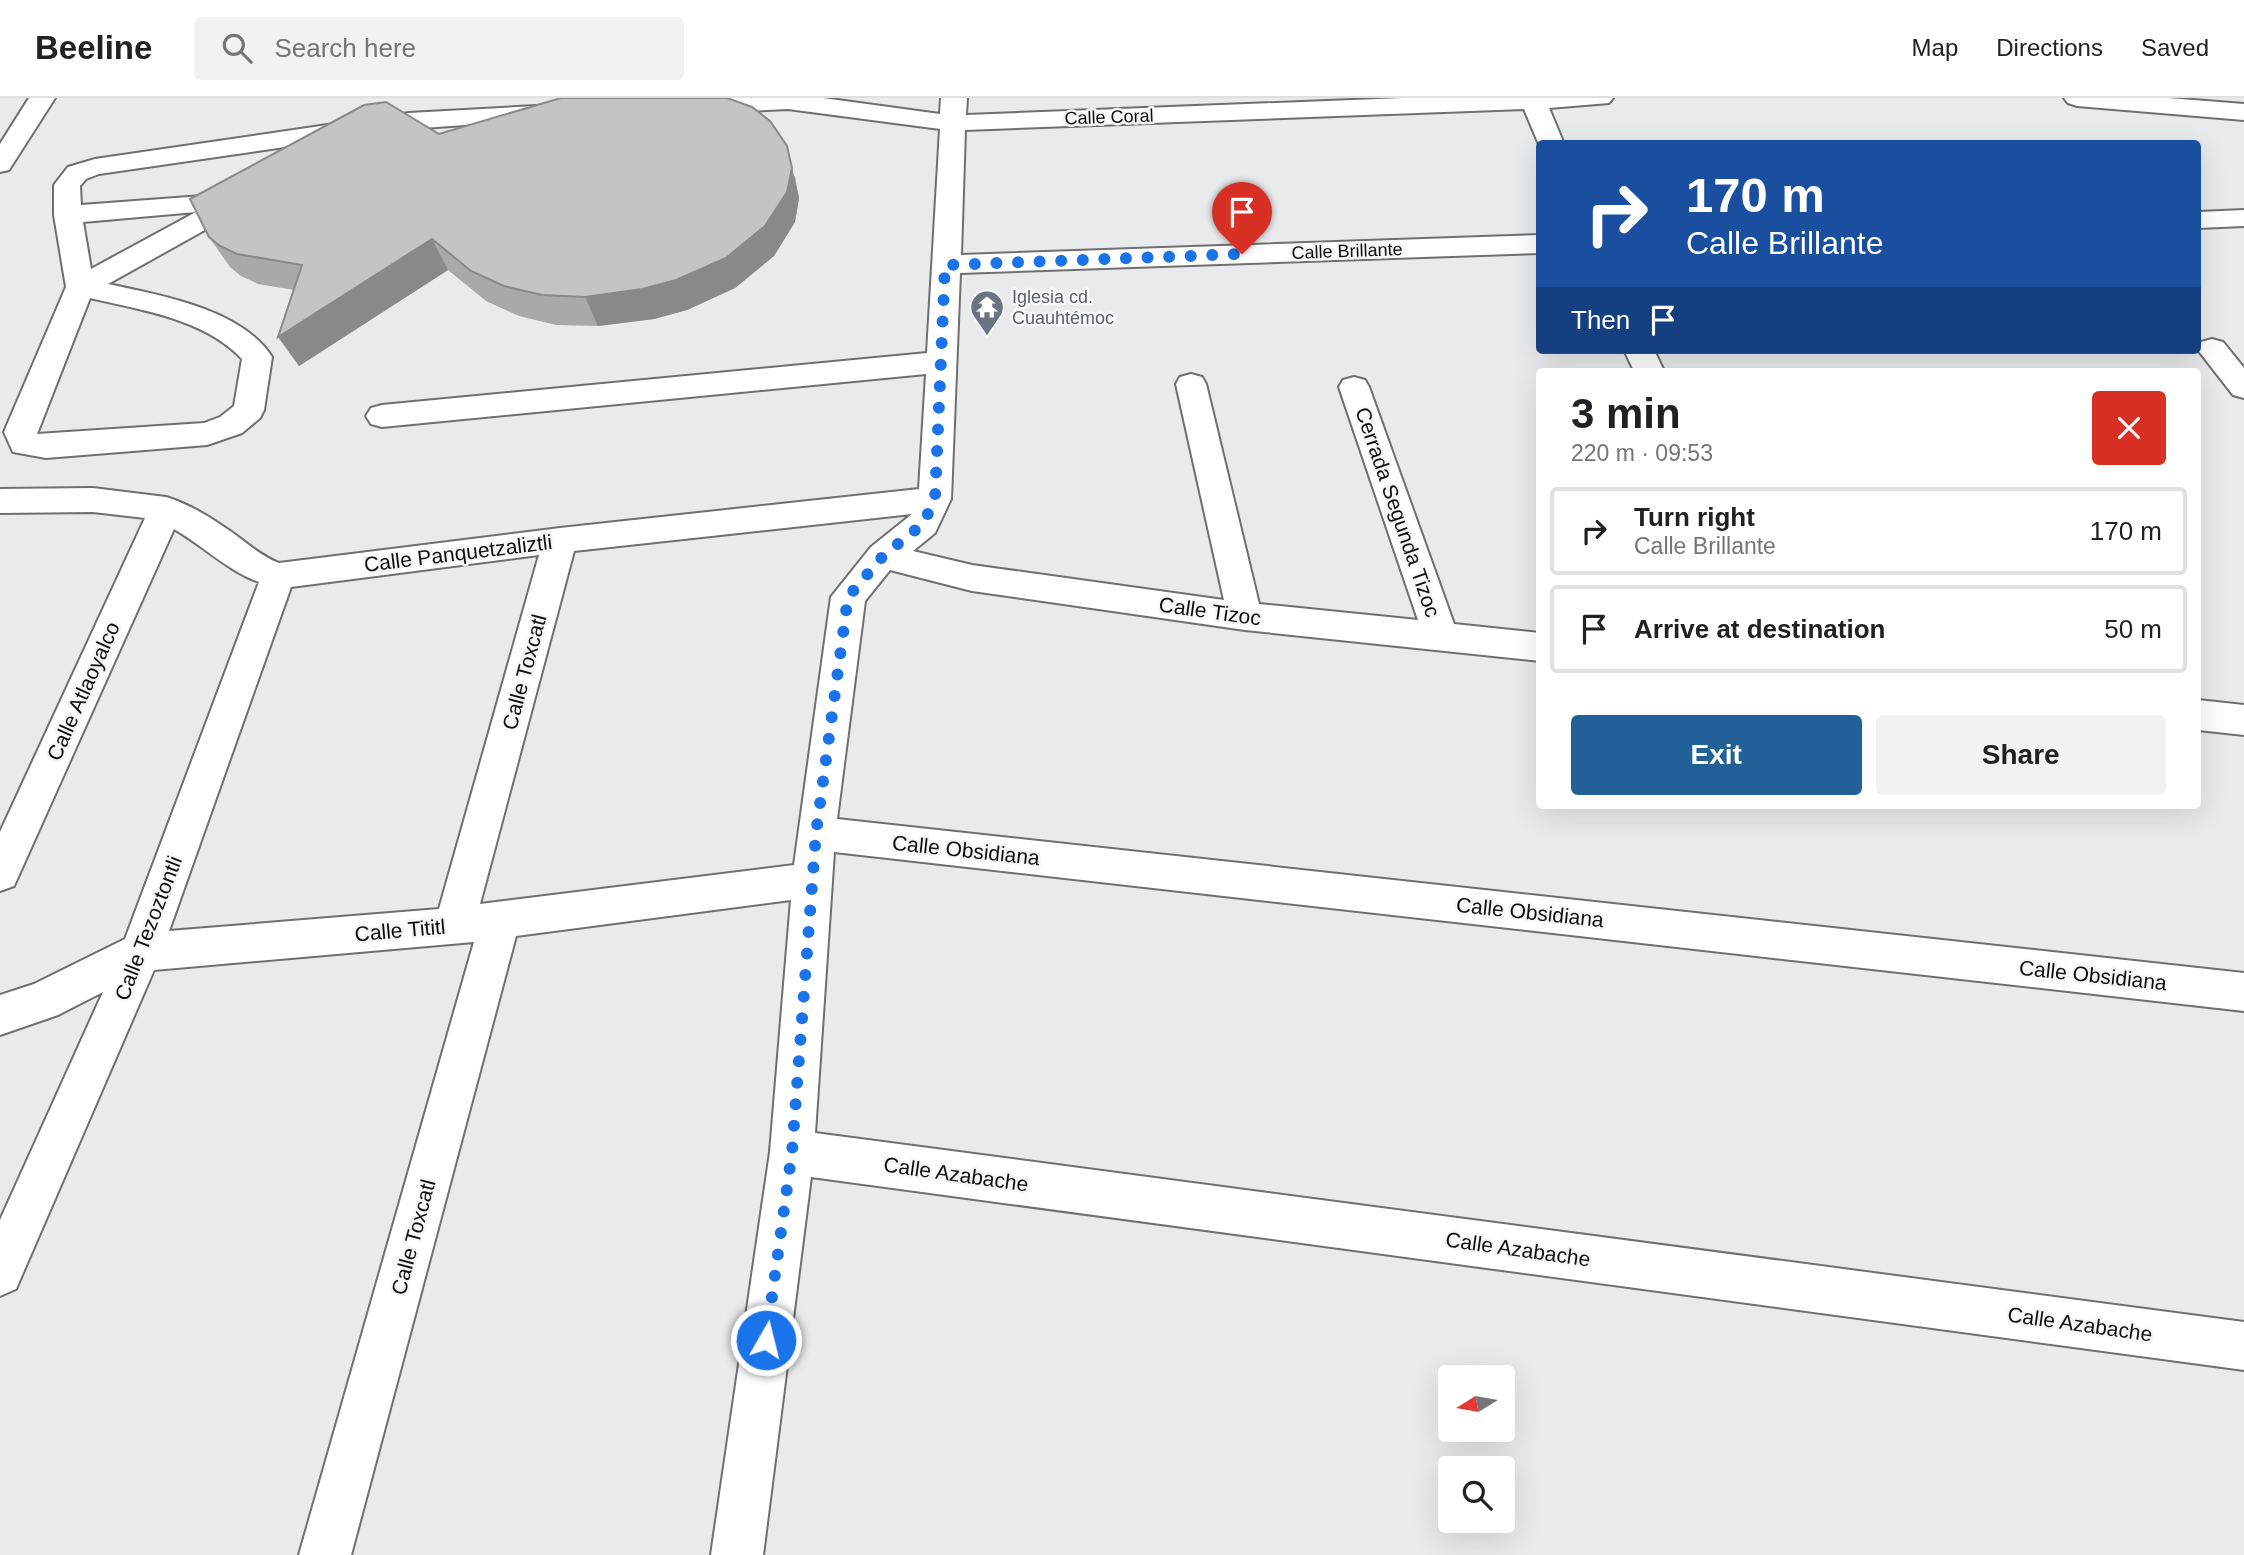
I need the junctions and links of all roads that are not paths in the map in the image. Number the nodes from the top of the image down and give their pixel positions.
1 (42, 98) edge
2 (1600, 98) edge
3 (2077, 98) edge
4 (1533, 99) edge
5 (666, 107) edge
6 (954, 110) edge
7 (585, 111) edge
8 (2244, 112) edge
9 (373, 126) junction
10 (1549, 140) edge
11 (0, 164) edge
12 (301, 166) edge
13 (68, 215) junction
14 (2244, 218) edge
15 (2201, 219) edge
16 (1536, 244) edge
17 (945, 265) junction
18 (80, 287) junction
19 (2212, 349) dead end
20 (942, 362) junction
21 (1191, 384) dead end
22 (1354, 387) dead end
23 (2244, 388) edge
24 (382, 416) dead end
25 (935, 499) junction
26 (0, 501) edge
27 (166, 509) junction
28 (560, 540) junction
29 (883, 556) junction
30 (278, 576) junction
31 (1245, 616) junction
32 (1441, 637) junction
33 (1536, 647) edge
34 (2201, 715) edge
35 (2244, 720) edge
36 (816, 833) junction
37 (0, 874) edge
38 (811, 880) junction
39 (500, 920) junction
40 (454, 926) junction
41 (141, 952) junction
42 (2244, 992) edge
43 (0, 1015) edge
44 (792, 1152) junction
45 (0, 1273) edge
46 (2244, 1346) edge
47 (325, 1555) edge
48 (737, 1555) edge

1 - 11 street
2 - 4 street, Calle Coral
3 - 8 street
4 - 6 street, Calle Coral
4 - 10 street
5 - 6 street, Calle Coral
6 - 17 street
7 - 9 street
9 - 12 street
9 - 13 street
13 - 18 street
13 - 18 street
14 - 15 street
16 - 17 street, Calle Brillante
17 - 20 street
18 - 18 street
19 - 23 street
20 - 24 street
20 - 25 street
21 - 31 street
22 - 32 street, Cerrada Segunda Tizoc
25 - 28 street, Calle Panquetzaliztli
25 - 29 street
26 - 27 street
27 - 30 street
27 - 37 street, Calle Atlaoyalco
28 - 30 street, Calle Panquetzaliztli
28 - 40 street, Calle Toxcatl
29 - 31 street, Calle Tizoc
29 - 36 street
30 - 41 street, Calle Tezoztontli
31 - 32 street, Calle Tizoc
32 - 33 street, Calle Tizoc
34 - 35 street
36 - 38 street
36 - 42 street, Calle Obsidiana
38 - 39 street, Calle Tititl
38 - 44 street
39 - 40 street, Calle Tititl
39 - 47 street, Calle Toxcatl
40 - 41 street, Calle Tititl
41 - 43 street, Calle Tititl
41 - 45 street, Calle Tezoztontli
44 - 46 street, Calle Azabache
44 - 48 street

